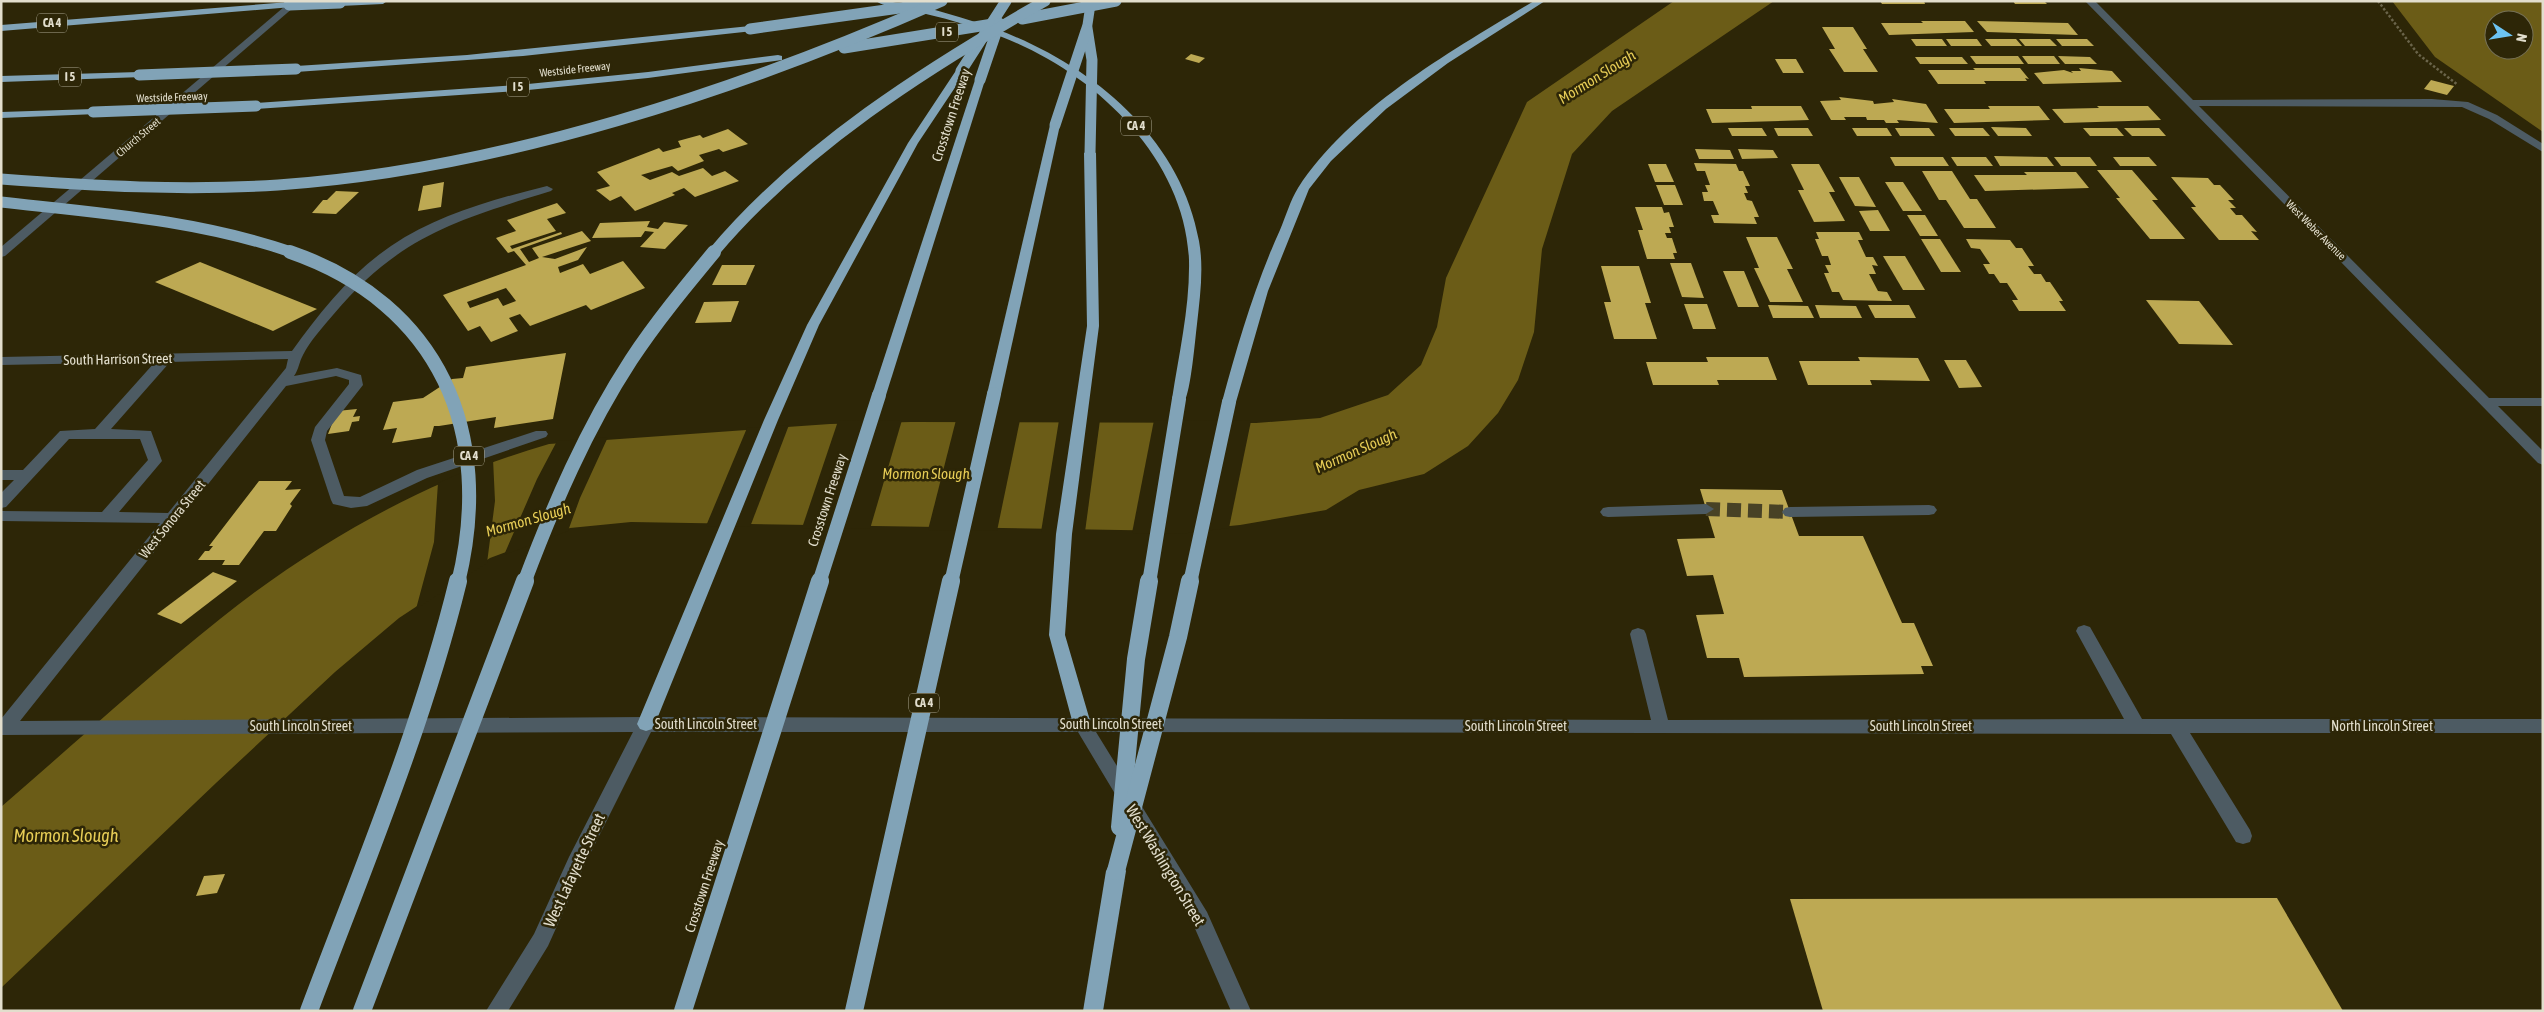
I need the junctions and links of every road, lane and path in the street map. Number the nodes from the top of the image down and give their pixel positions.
1 (314, 1) edge
2 (383, 1) edge
3 (880, 1) edge
4 (942, 1) edge
5 (1006, 1) edge
6 (1045, 1) edge
7 (1091, 1) edge
8 (1116, 1) edge
9 (1540, 1) edge
10 (2089, 1) edge
11 (2378, 1) edge
12 (293, 3) edge
13 (1, 28) edge
14 (1087, 28) junction
15 (1, 79) edge
16 (2190, 103) junction
17 (2464, 104) junction
18 (1, 115) edge
19 (2543, 149) edge
20 (1, 179) edge
21 (547, 189) dead end
22 (1, 202) edge
23 (1, 253) edge
24 (296, 355) junction
25 (166, 358) junction
26 (1, 361) edge
27 (282, 382) junction
28 (2486, 402) junction
29 (2543, 402) edge
30 (99, 434) junction
31 (542, 434) dead end
32 (2543, 460) edge
33 (1, 475) edge
34 (26, 475) junction
35 (1, 503) edge
36 (1706, 510) tunnel mouth
37 (1929, 510) dead end
38 (1608, 512) dead end
39 (1790, 512) tunnel mouth
40 (1, 516) edge
41 (106, 517) junction
42 (172, 518) junction
43 (2084, 631) dead end
44 (1638, 634) dead end
45 (646, 724) junction
46 (1082, 724) junction
47 (2176, 725) junction
48 (2137, 726) junction
49 (2220, 726) joint
50 (2543, 726) edge
51 (1661, 727) junction
52 (3, 728) edge
53 (2243, 836) dead end
54 (1116, 871) junction
55 (309, 1011) edge
56 (362, 1011) edge
57 (496, 1011) edge
58 (683, 1011) edge
59 (854, 1011) edge
60 (1092, 1011) edge
61 (1240, 1011) edge

1 - 12 highway, bridge
2 - 12 highway, CA 4, bridge
3 - 54 highway, CA 4, bridge
4 - 15 highway, Westside Freeway / I 5, bridge
4 - 20 highway, bridge
5 - 45 highway, bridge
5 - 58 highway, Crosstown Freeway, bridge
6 - 56 highway, bridge
7 - 14 highway, CA 4
8 - 18 highway, Westside Freeway / I 5, bridge
9 - 54 highway, bridge
10 - 16 street, West Weber Avenue
11 - 17 path
12 - 13 highway, CA 4
12 - 23 street, Church Street
14 - 46 highway, bridge
14 - 59 highway, CA 4, bridge
16 - 17 street
16 - 28 street, West Weber Avenue
17 - 19 street
21 - 24 street, West Sonora Street
22 - 55 highway, CA 4, bridge
24 - 25 street, South Harrison Street
24 - 27 street, West Sonora Street
25 - 26 street, South Harrison Street
25 - 30 street
27 - 31 street
27 - 42 street, West Sonora Street
28 - 29 street
28 - 32 street, West Weber Avenue
30 - 34 street
30 - 41 street
33 - 34 street
34 - 35 street
36 - 38 street
37 - 39 street
40 - 41 street
41 - 42 street
42 - 52 street, West Sonora Street
43 - 48 street
44 - 51 street
45 - 46 street, South Lincoln Street
45 - 52 street, South Lincoln Street
45 - 57 street, West Lafayette Street
46 - 51 street, South Lincoln Street
46 - 61 street, West Washington Street
47 - 48 street, South Lincoln Street
47 - 49 street, South Lincoln Street
47 - 53 street
48 - 51 street, South Lincoln Street
49 - 50 street, North Lincoln Street
54 - 60 highway, CA 4

